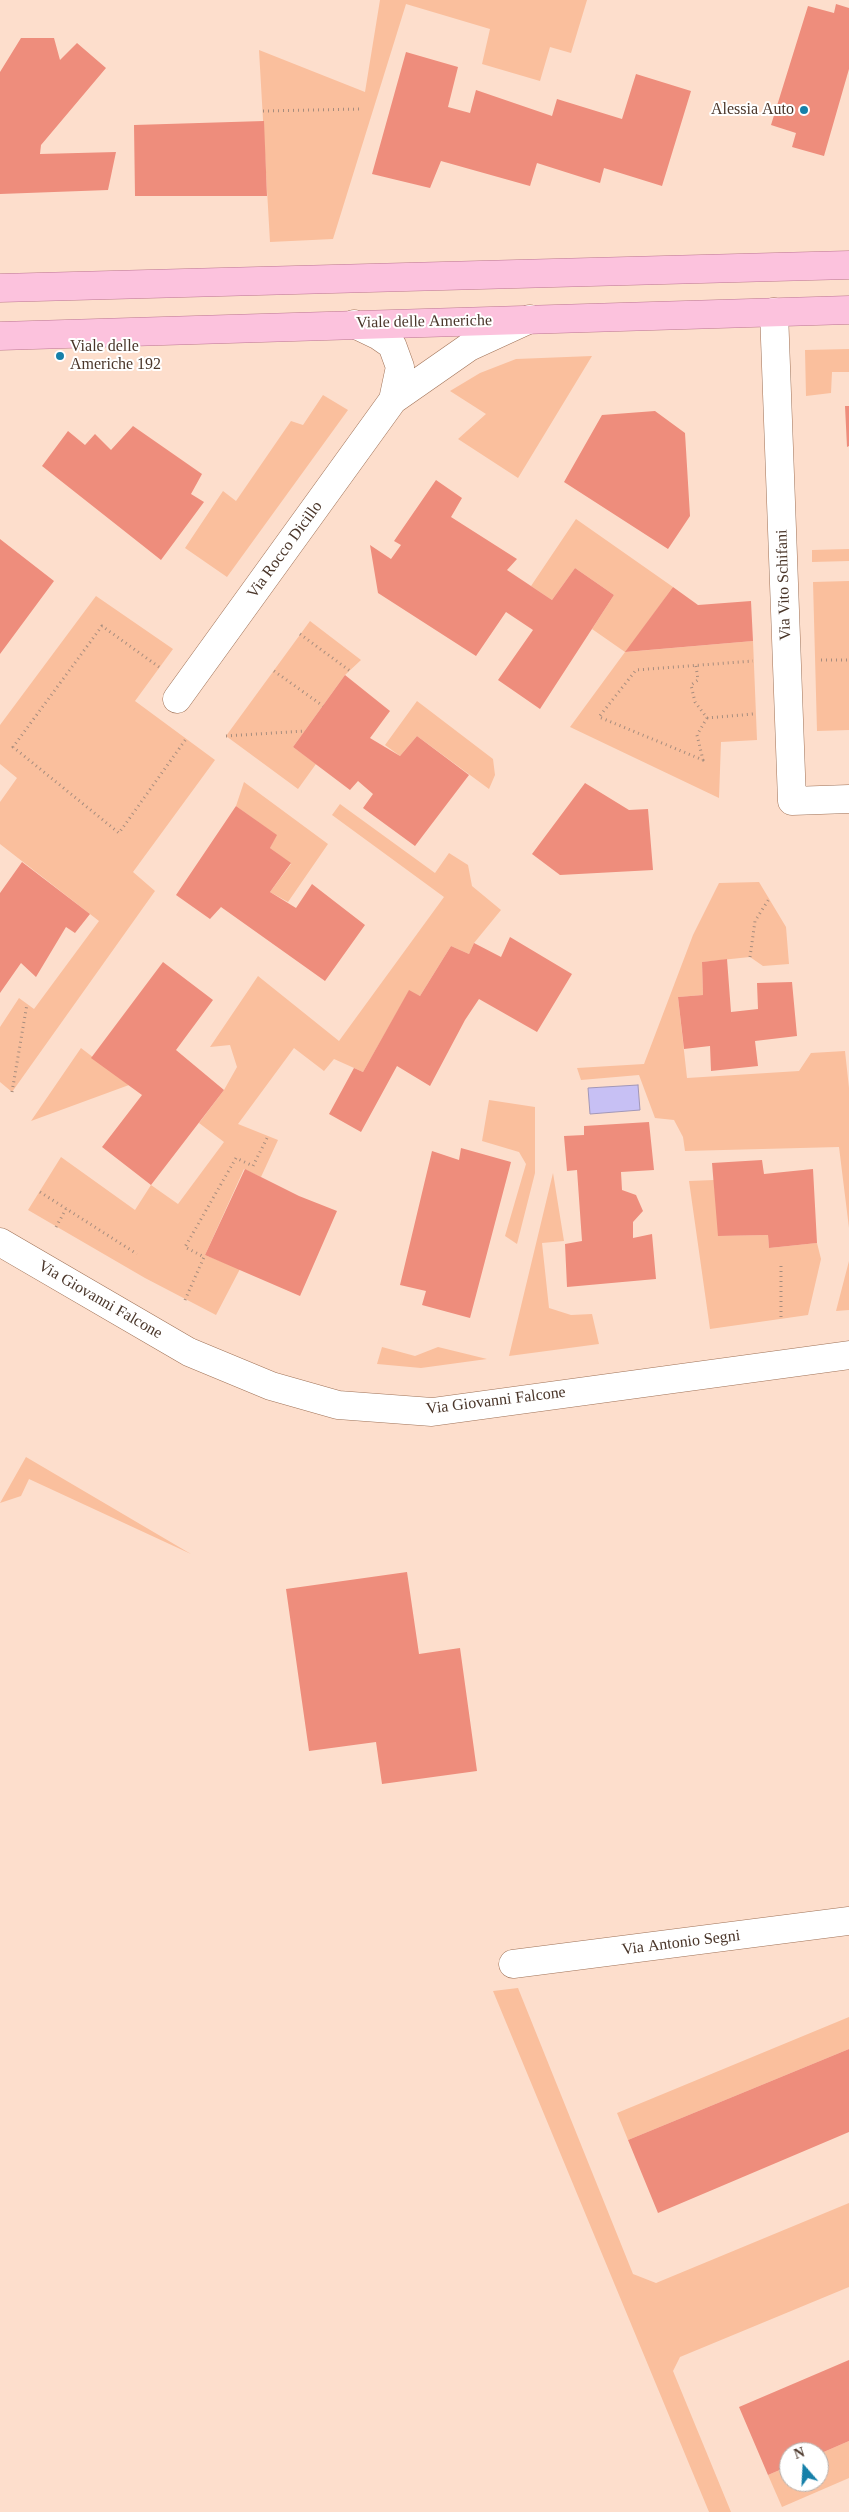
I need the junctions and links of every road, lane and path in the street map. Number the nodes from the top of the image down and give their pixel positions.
1 (361, 109) dead end
2 (263, 111) dead end
3 (849, 265) edge
4 (0, 288) edge
5 (849, 310) edge
6 (774, 312) junction
7 (530, 319) junction
8 (354, 324) junction
9 (0, 336) edge
10 (393, 400) junction
11 (300, 634) dead end
12 (815, 660) dead end
13 (849, 660) edge
14 (754, 661) dead end
15 (696, 666) junction
16 (160, 667) dead end
17 (274, 671) dead end
18 (350, 671) dead end
19 (177, 699) dead end
20 (323, 706) dead end
21 (788, 712) junction
22 (707, 718) junction
23 (304, 731) dead end
24 (226, 736) dead end
25 (186, 739) dead end
26 (849, 799) edge
27 (769, 899) dead end
28 (750, 957) dead end
29 (27, 1004) dead end
30 (12, 1092) dead end
31 (268, 1136) dead end
32 (40, 1192) dead end
33 (66, 1209) junction
34 (56, 1227) dead end
35 (0, 1242) edge
36 (137, 1254) dead end
37 (781, 1266) dead end
38 (185, 1300) dead end
39 (781, 1319) dead end
40 (849, 1354) edge
41 (849, 1921) edge
42 (513, 1964) dead end

1 - 2 path
3 - 4 main road
5 - 6 main road, Viale delle Americhe
6 - 7 main road, Viale delle Americhe
6 - 21 street, Via Vito Schifani
7 - 8 main road, Viale delle Americhe
7 - 10 street
8 - 9 main road, Viale delle Americhe
8 - 10 street
10 - 19 street, Via Rocco Dicillo
11 - 18 path
12 - 13 path
14 - 15 path
15 - 22 path
15 - 22 path
16 - 25 path
17 - 20 path
21 - 22 path
21 - 26 street, Via Vito Schifani
23 - 24 path
27 - 28 path
29 - 30 path
31 - 38 path
32 - 33 path
33 - 34 path
33 - 36 path
35 - 40 street, Via Giovanni Falcone
37 - 39 path
41 - 42 street, Via Antonio Segni

